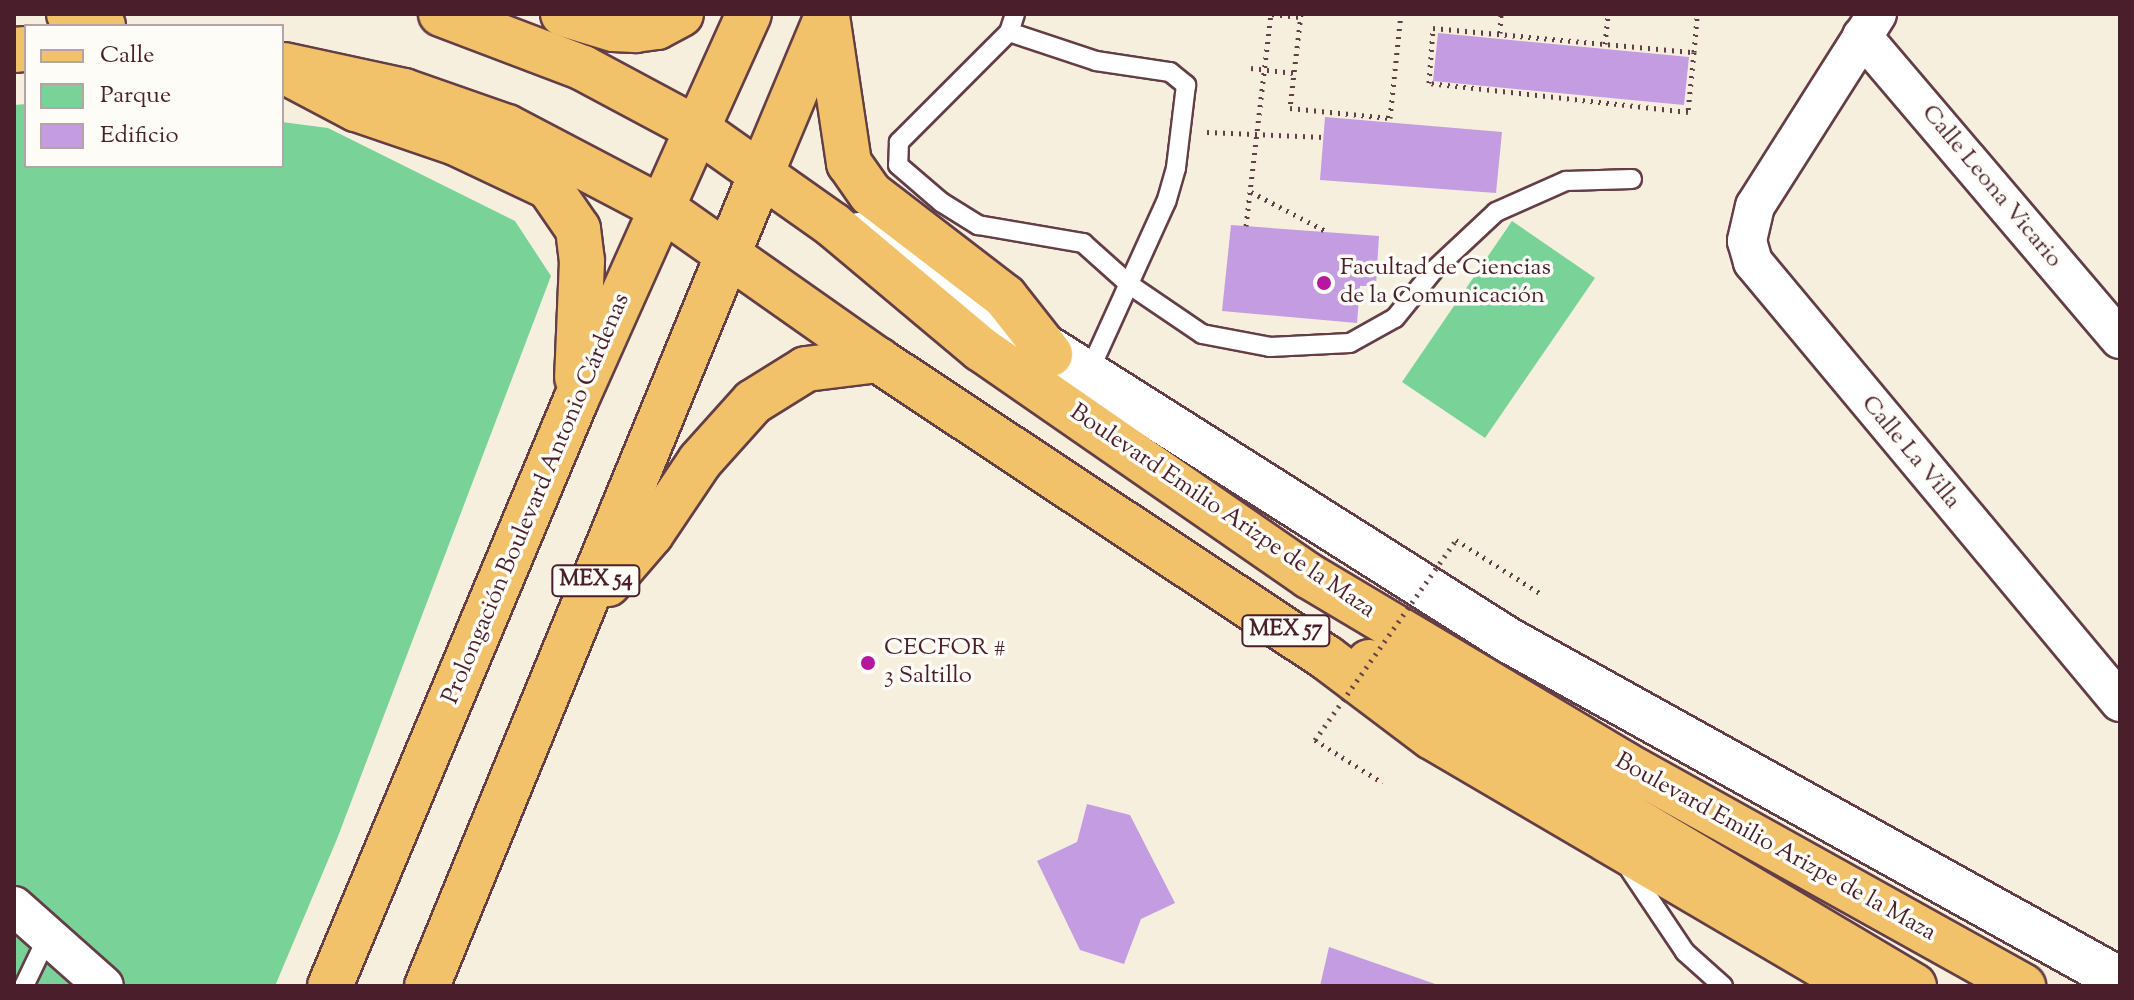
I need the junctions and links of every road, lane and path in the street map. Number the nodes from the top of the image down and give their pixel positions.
1 (69, 14) edge
2 (441, 14) edge
3 (563, 14) edge
4 (681, 14) edge
5 (749, 14) edge
6 (1015, 14) edge
7 (1271, 14) edge
8 (1401, 14) edge
9 (1501, 14) edge
10 (1608, 14) edge
11 (1697, 14) edge
12 (828, 15) edge
13 (1300, 16) edge
14 (97, 24) edge
15 (1870, 25) edge
16 (1009, 32) junction
17 (1500, 33) junction
18 (1605, 44) junction
19 (1694, 52) junction
20 (284, 64) edge
21 (1251, 68) dead end
22 (284, 71) edge
23 (1265, 72) junction
24 (1294, 73) junction
25 (697, 129) junction
26 (1182, 132) junction
27 (1257, 136) junction
28 (1324, 137) dead end
29 (761, 174) junction
30 (1632, 179) dead end
31 (1251, 192) junction
32 (663, 209) junction
33 (833, 225) junction
34 (1246, 226) dead end
35 (1328, 232) dead end
36 (728, 257) junction
37 (1130, 285) junction
38 (2120, 339) edge
39 (1050, 354) junction
40 (878, 360) junction
41 (1087, 376) junction
42 (576, 400) junction
43 (1543, 595) dead end
44 (583, 614) junction
45 (1327, 658) junction
46 (2120, 702) edge
47 (1383, 783) dead end
48 (1608, 844) junction
49 (14, 906) edge
50 (48, 936) junction
51 (2120, 980) edge
52 (24, 986) edge
53 (104, 986) edge
54 (330, 986) edge
55 (427, 986) edge
56 (1722, 986) edge
57 (1856, 986) edge
58 (1914, 986) edge
59 (2023, 986) edge

1 - 14 main road
2 - 25 main road, Boulevard Emilio Arizpe de la Maza
3 - 4 main road
5 - 25 main road, Prolongación Boulevard Antonio Cárdenas
6 - 16 lane
7 - 13 path
7 - 23 path
8 - 24 path
9 - 17 path
10 - 18 path
11 - 19 path
12 - 29 main road, MEX 54
12 - 39 main road
13 - 24 path
15 - 38 street, Calle Leona Vicario
15 - 46 street, Calle La Villa
16 - 26 lane
16 - 37 lane
17 - 18 path
17 - 19 path
18 - 19 path
20 - 32 main road
21 - 23 path
22 - 42 main road
23 - 24 path
23 - 27 path
25 - 29 main road, Boulevard Emilio Arizpe de la Maza / MEX 57
25 - 32 main road, Prolongación Boulevard Antonio Cárdenas
26 - 27 path
26 - 37 lane
27 - 28 path
27 - 31 path
29 - 33 main road, Boulevard Emilio Arizpe de la Maza / MEX 57
29 - 36 main road, MEX 54
30 - 37 lane
31 - 34 path
31 - 35 path
32 - 36 main road, MEX 57
32 - 42 main road, Prolongación Boulevard Antonio Cárdenas
33 - 39 street
33 - 59 main road, Boulevard Emilio Arizpe de la Maza / MEX 57
36 - 40 main road, MEX 57
36 - 44 main road, MEX 54
37 - 41 lane
39 - 41 street
40 - 44 main road
40 - 45 main road, MEX 57
41 - 51 street
42 - 54 main road, Prolongación Boulevard Antonio Cárdenas
43 - 47 path, bridge
44 - 55 main road, MEX 54
45 - 48 main road, MEX 57
45 - 58 main road
48 - 56 lane
48 - 57 main road, MEX 57
49 - 50 street
50 - 52 lane
50 - 53 street

